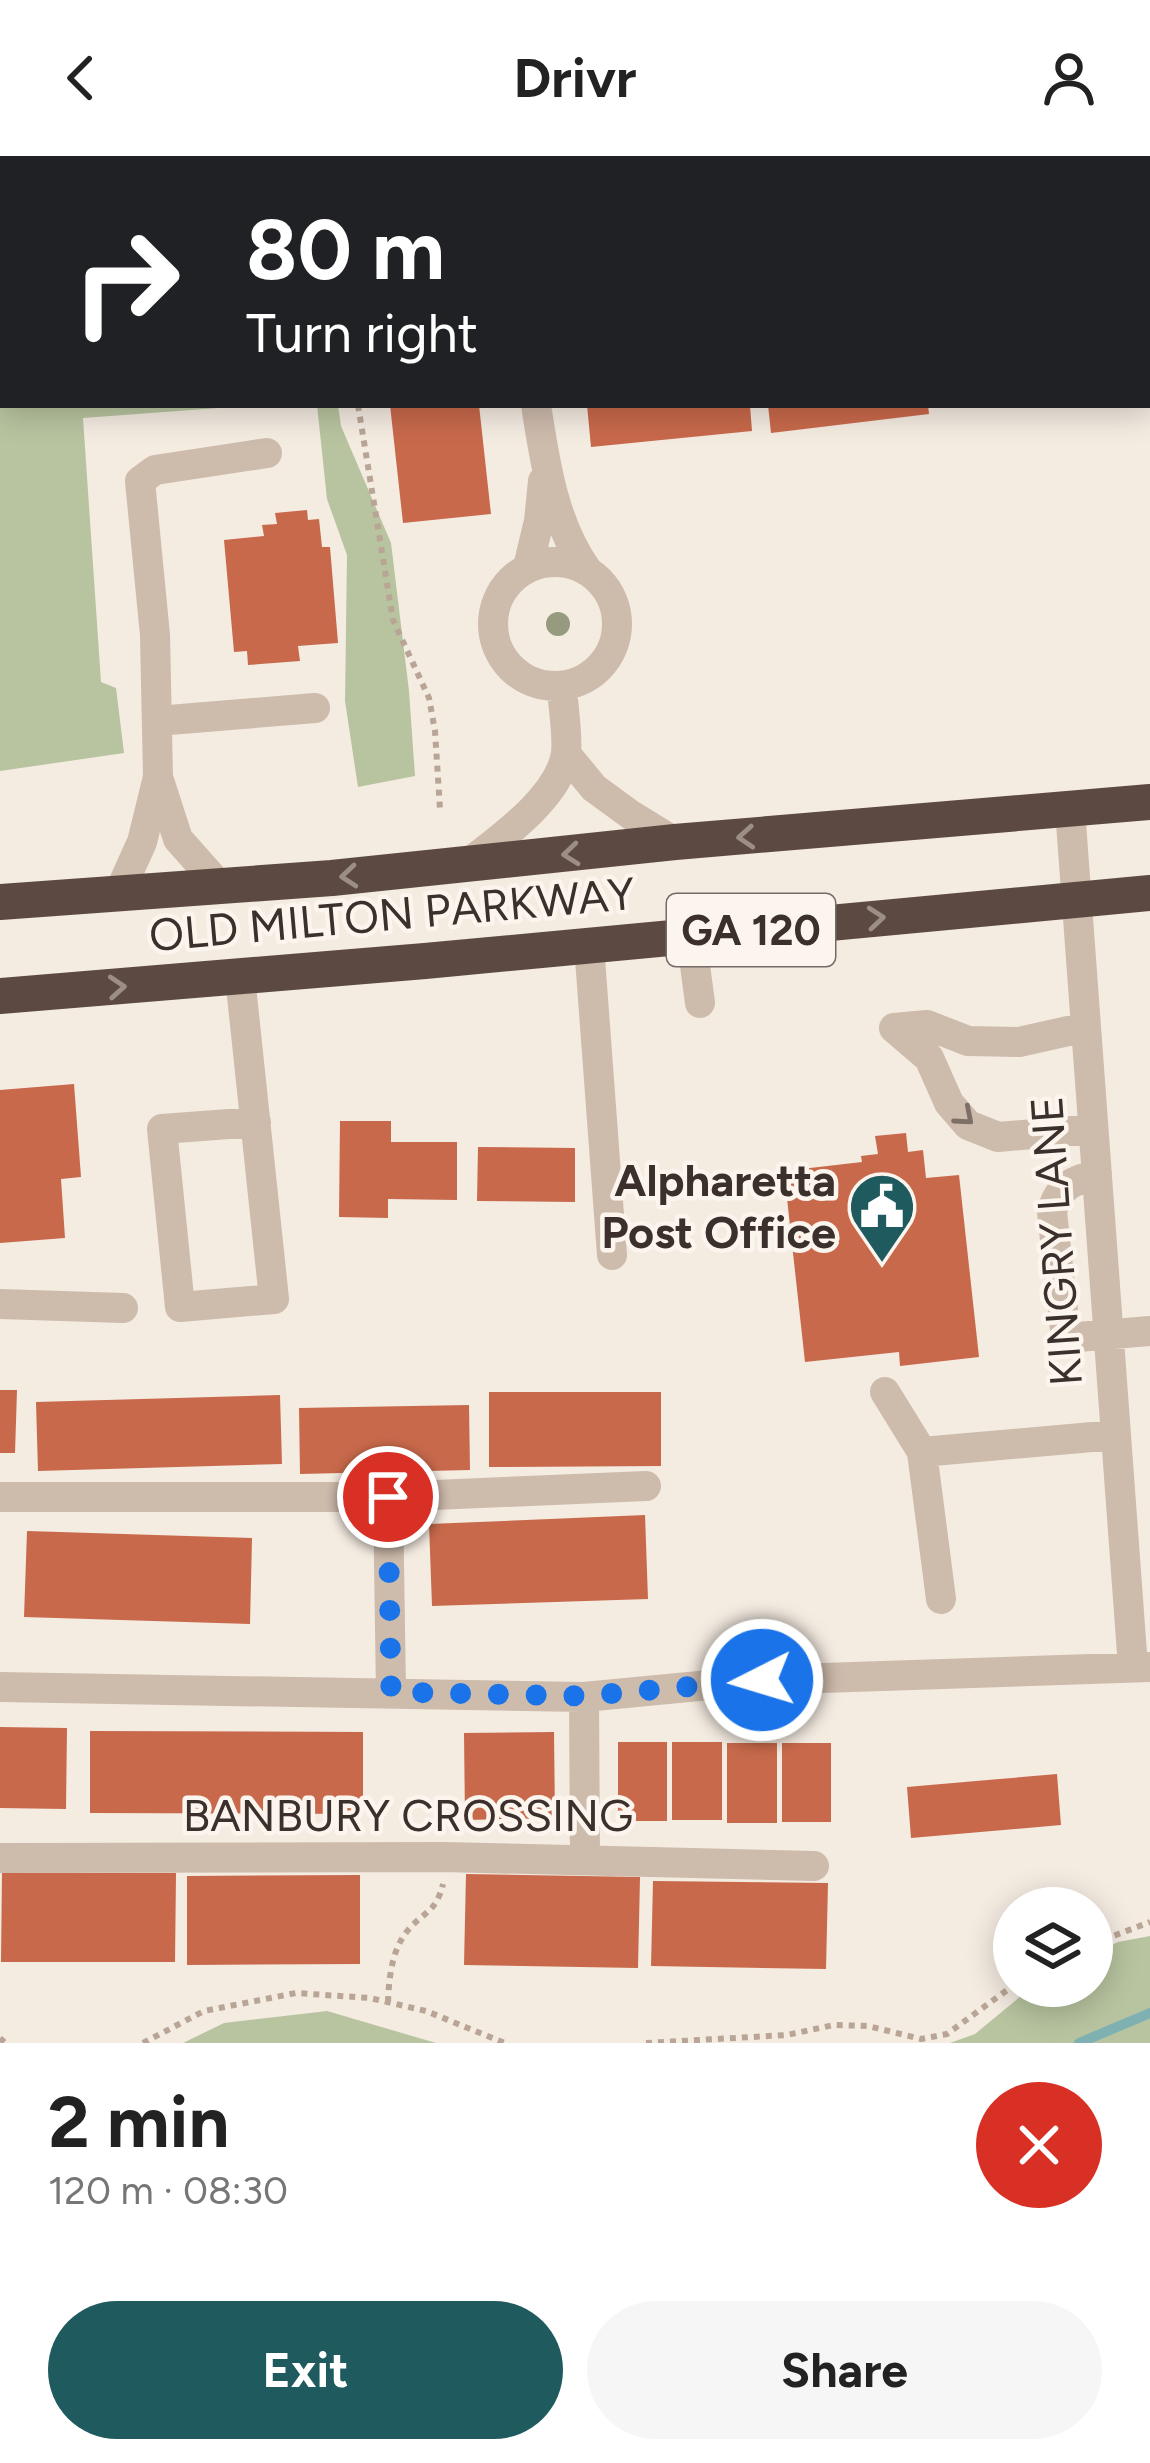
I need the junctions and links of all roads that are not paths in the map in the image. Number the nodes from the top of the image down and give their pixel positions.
1 (536, 408) edge
2 (543, 451) junction
3 (266, 453) dead end
4 (528, 568) junction
5 (587, 570) junction
6 (562, 687) junction
7 (315, 708) dead end
8 (157, 722) junction
9 (566, 754) junction
10 (158, 777) junction
11 (1150, 802) edge
12 (1070, 809) junction
13 (676, 842) junction
14 (466, 865) junction
15 (218, 884) junction
16 (118, 893) junction
17 (1150, 893) edge
18 (1077, 899) junction
19 (0, 902) edge
20 (692, 935) junction
21 (589, 945) junction
22 (240, 977) junction
23 (0, 996) edge
24 (700, 1004) dead end
25 (1086, 1027) junction
26 (256, 1122) junction
27 (1094, 1129) junction
28 (1096, 1174) junction
29 (612, 1255) dead end
30 (0, 1304) edge
31 (123, 1308) dead end
32 (1150, 1331) edge
33 (1108, 1335) junction
34 (885, 1392) dead end
35 (1115, 1436) junction
36 (922, 1452) junction
37 (646, 1486) dead end
38 (0, 1497) edge
39 (388, 1497) junction
40 (941, 1599) dead end
41 (1141, 1667) edge
42 (0, 1687) edge
43 (391, 1692) junction
44 (584, 1696) junction
45 (0, 1858) edge
46 (585, 1860) junction
47 (814, 1866) dead end

1 - 2 street
2 - 4 street
2 - 5 street
3 - 8 street
4 - 5 street
4 - 6 street
5 - 6 street
6 - 9 street
7 - 8 street
8 - 10 street
9 - 13 street
9 - 14 street
10 - 15 street
10 - 16 street
11 - 12 highway, OLD MILTON PARKWAY / GA 120
12 -> 13 highway, OLD MILTON PARKWAY / GA 120
12 - 18 street, KINGRY LANE
13 -> 14 highway, OLD MILTON PARKWAY / GA 120
14 -> 15 highway, OLD MILTON PARKWAY / GA 120
15 - 16 highway, OLD MILTON PARKWAY / GA 120
16 - 19 highway, OLD MILTON PARKWAY / GA 120
17 - 18 highway, OLD MILTON PARKWAY / GA 120
20 -> 18 highway, OLD MILTON PARKWAY / GA 120
18 - 25 street, KINGRY LANE
20 - 21 highway, OLD MILTON PARKWAY / GA 120
20 - 24 street
21 - 22 highway, OLD MILTON PARKWAY / GA 120
21 - 29 street
23 -> 22 highway, OLD MILTON PARKWAY / GA 120
22 - 26 street
25 - 27 street, KINGRY LANE
25 -> 27 street
26 - 26 street
27 - 28 street, KINGRY LANE
28 - 33 street, KINGRY LANE
28 - 33 street
30 - 31 street
32 - 33 street
33 - 35 street, KINGRY LANE
34 - 36 street
35 - 36 street
35 - 41 street, KINGRY LANE
36 - 40 street
37 - 39 street
38 - 39 street
39 - 43 street
41 - 44 street
42 - 43 street
43 - 44 street
44 - 46 street
45 - 46 street, BANBURY CROSSING
46 - 47 street, BANBURY CROSSING

